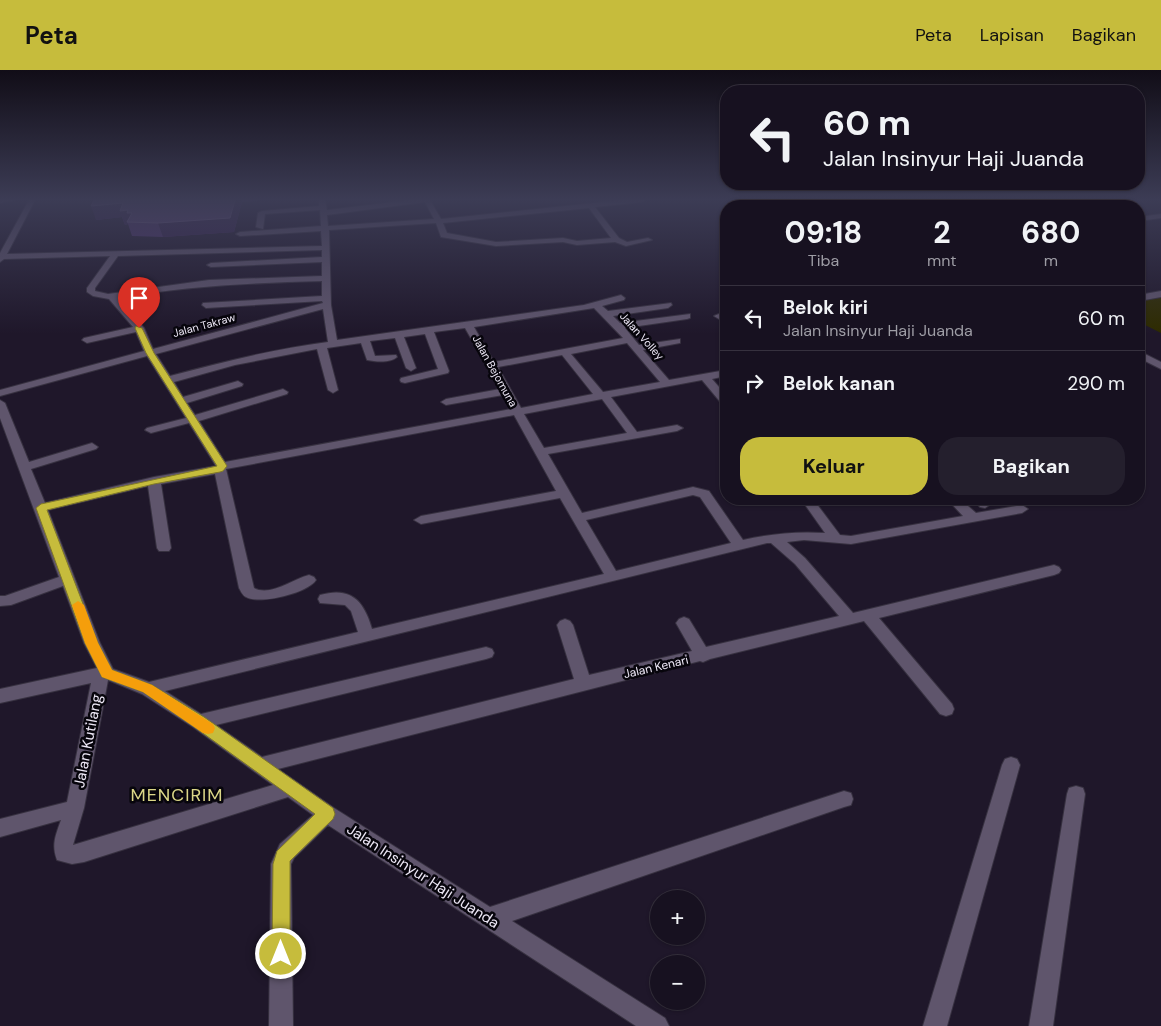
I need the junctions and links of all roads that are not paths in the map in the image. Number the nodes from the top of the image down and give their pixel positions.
1 (9, 245) edge
2 (325, 245) edge
3 (325, 248) junction
4 (198, 252) junction
5 (116, 254) junction
6 (1, 259) edge
7 (326, 259) junction
8 (194, 262) dead end
9 (211, 265) dead end
10 (326, 278) junction
11 (1145, 290) edge
12 (111, 295) junction
13 (1157, 295) edge
14 (621, 298) dead end
15 (327, 302) junction
16 (206, 305) dead end
17 (596, 305) junction
18 (668, 305) dead end
19 (606, 314) junction
20 (687, 316) dead end
21 (468, 324) junction
22 (618, 326) junction
23 (139, 328) junction
24 (428, 330) junction
25 (398, 334) junction
26 (364, 339) junction
27 (87, 340) dead end
28 (629, 340) junction
29 (676, 341) dead end
30 (333, 343) junction
31 (320, 344) junction
32 (637, 348) junction
33 (564, 351) junction
34 (150, 353) junction
35 (392, 357) dead end
36 (1145, 357) edge
37 (493, 365) junction
38 (1161, 366) edge
39 (410, 368) dead end
40 (720, 374) edge
41 (705, 377) junction
42 (168, 380) junction
43 (405, 380) dead end
44 (238, 384) dead end
45 (667, 384) junction
46 (333, 390) dead end
47 (506, 391) junction
48 (283, 392) dead end
49 (0, 393) edge
50 (602, 395) junction
51 (720, 395) edge
52 (181, 401) junction
53 (446, 402) dead end
54 (0, 403) edge
55 (517, 411) junction
56 (193, 419) junction
57 (4, 427) edge
58 (677, 428) dead end
59 (151, 430) dead end
60 (634, 435) junction
61 (92, 446) dead end
62 (541, 452) junction
63 (24, 467) junction
64 (221, 468) junction
65 (154, 481) junction
66 (564, 493) junction
67 (811, 505) edge
68 (959, 505) edge
69 (41, 508) junction
70 (1022, 509) dead end
71 (578, 518) junction
72 (972, 518) junction
73 (421, 520) dead end
74 (774, 538) junction
75 (835, 538) junction
76 (739, 545) junction
77 (164, 548) dead end
78 (1054, 570) dead end
79 (612, 575) junction
80 (68, 579) junction
81 (309, 580) dead end
82 (325, 599) dead end
83 (0, 601) edge
84 (867, 614) junction
85 (850, 618) junction
86 (684, 623) dead end
87 (565, 625) dead end
88 (366, 635) junction
89 (486, 653) dead end
90 (703, 656) junction
91 (104, 673) junction
92 (583, 683) junction
93 (148, 689) junction
94 (0, 696) edge
95 (946, 709) dead end
96 (198, 722) junction
97 (1010, 765) dead end
98 (259, 766) junction
99 (290, 788) junction
100 (1076, 794) dead end
101 (844, 799) dead end
102 (75, 808) junction
103 (327, 814) junction
104 (0, 828) edge
105 (489, 918) junction
106 (281, 1026) edge
107 (657, 1026) edge
108 (934, 1026) edge
109 (1041, 1026) edge

1 - 6 street
2 - 3 street
3 - 4 street
3 - 7 street
4 - 5 street
4 - 8 street
5 - 6 street
5 - 12 street
7 - 9 street
7 - 10 street
10 - 12 street
10 - 15 street
11 - 13 street
12 - 23 street
14 - 17 street
15 - 16 street
15 - 30 street
15 - 34 street, Jalan Takraw
17 - 19 street, Jalan Volley
17 - 21 street
18 - 19 street
19 - 22 street, Jalan Volley
20 - 22 street
21 - 24 street, Jalan Bejomuna
21 - 37 street, Jalan Bejomuna
22 - 28 street, Jalan Volley
23 - 27 street
23 - 34 street
24 - 25 street, Jalan Bejomuna
24 - 43 street
25 - 26 street, Jalan Bejomuna
25 - 39 street
26 - 30 street, Jalan Bejomuna
26 - 35 street
28 - 32 street, Jalan Volley
28 - 33 street
29 - 32 street
30 - 31 street, Jalan Bejomuna
31 - 42 street, Jalan Bejomuna
31 - 46 street
32 - 45 street, Jalan Volley
33 - 37 street
33 - 50 street
34 - 42 street
34 - 49 street, Jalan Takraw
36 - 38 street
37 - 47 street, Jalan Bejomuna
40 - 41 street, Jalan Bejomuna
41 - 45 street, Jalan Bejomuna
41 - 51 street
42 - 52 street
44 - 52 street
45 - 50 street, Jalan Bejomuna
47 - 53 street
47 - 55 street, Jalan Bejomuna
48 - 56 street
50 - 55 street, Jalan Bejomuna
50 - 60 street
52 - 56 street
54 - 57 street
55 - 62 street
55 - 64 street
56 - 59 street
56 - 64 street
57 - 63 street
58 - 60 street
60 - 62 street
61 - 63 street
62 - 66 street
63 - 69 street
64 - 65 street
64 - 81 street
65 - 69 street
65 - 77 street
66 - 71 street
66 - 73 street
67 - 75 street
68 - 72 street
69 - 80 street
70 - 72 street
71 - 76 street
71 - 79 street
72 - 75 street
74 - 75 street
74 - 76 street
74 - 85 street
76 - 79 street
78 - 84 street, Jalan Kenari
79 - 88 street
80 - 83 street
80 - 91 street
82 - 88 street
84 - 85 street, Jalan Kenari
84 - 95 street
85 - 90 street, Jalan Kenari
86 - 90 street
87 - 92 street
88 - 93 street
89 - 96 street
90 - 92 street, Jalan Kenari
91 - 93 street, Jalan Insinyur Haji Juanda
91 - 94 street
91 - 102 street, Jalan Kutilang
92 - 98 street, Jalan Kenari
93 - 96 street, Jalan Insinyur Haji Juanda
96 - 98 street, Jalan Insinyur Haji Juanda
97 - 108 street
98 - 99 street, Jalan Insinyur Haji Juanda
99 - 102 street, Jalan Kutilang
99 - 103 street, Jalan Insinyur Haji Juanda
100 - 109 street
101 - 105 street
102 - 104 street
103 - 105 street, Jalan Insinyur Haji Juanda
103 - 106 street
105 - 107 street, Jalan Insinyur Haji Juanda

